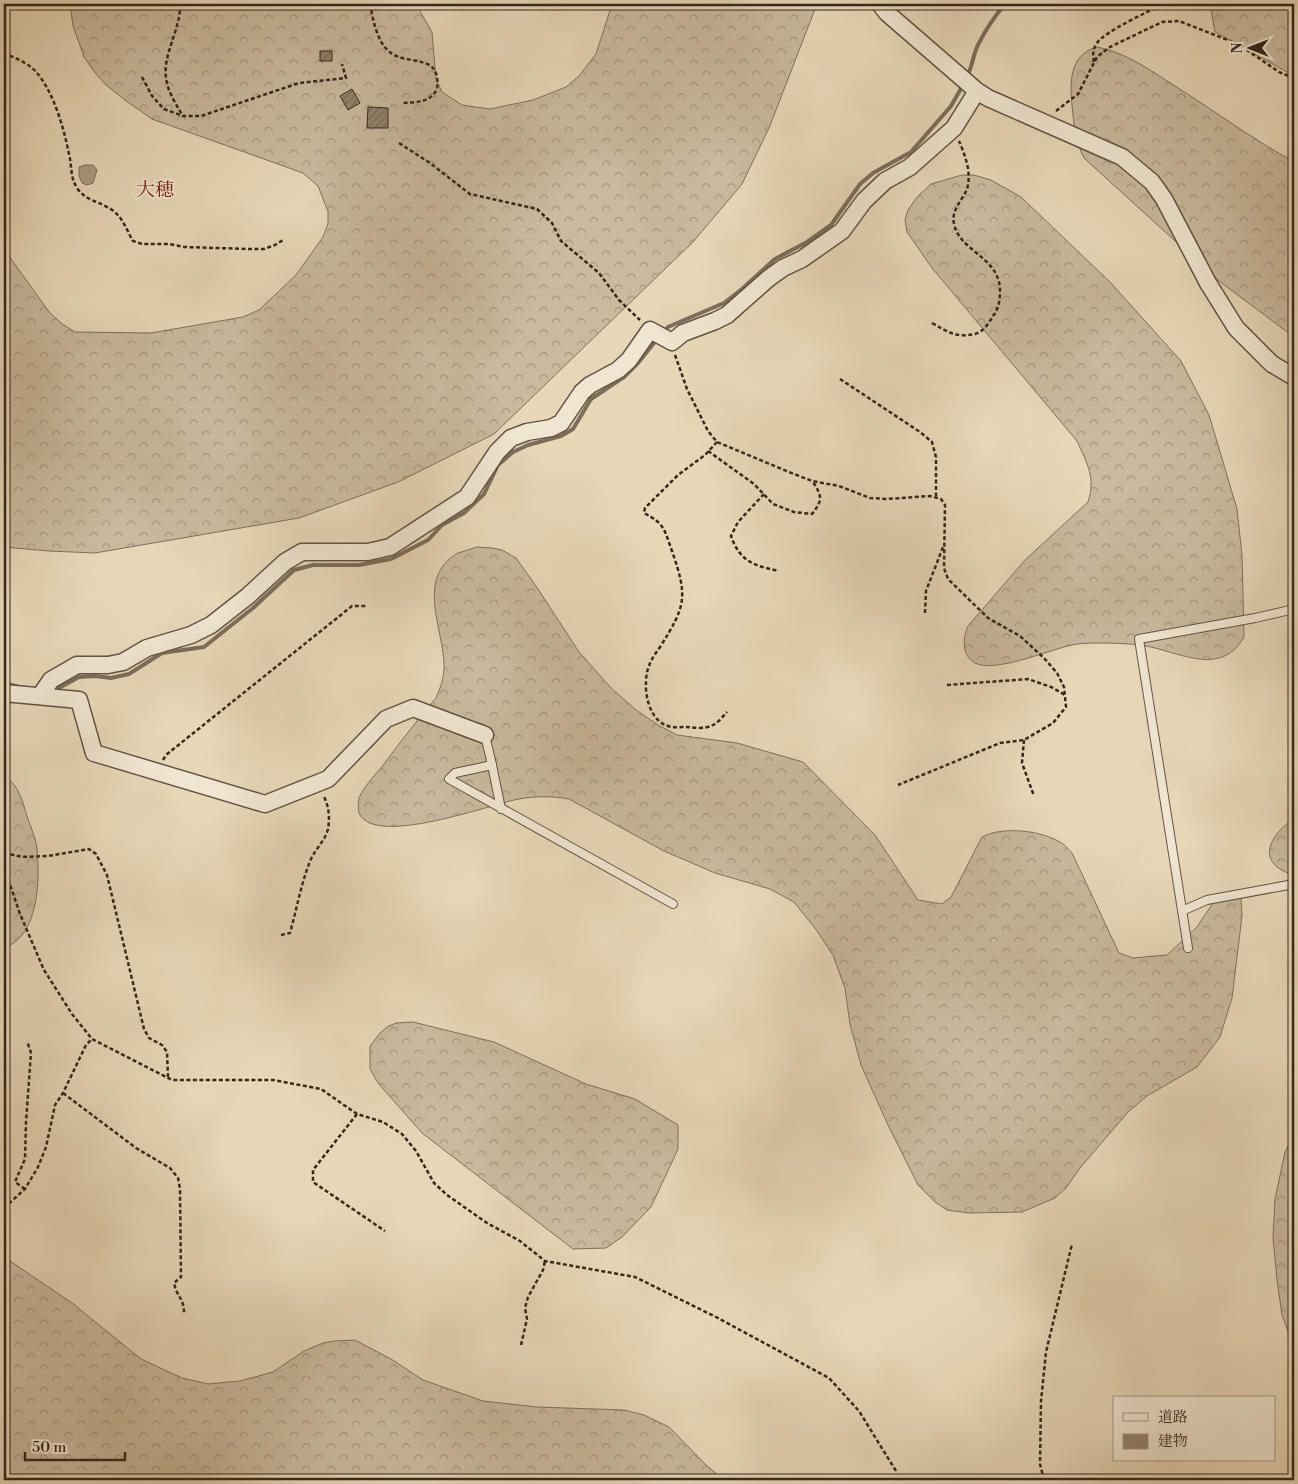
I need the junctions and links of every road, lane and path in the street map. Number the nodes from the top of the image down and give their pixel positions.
1 (180, 4) edge
2 (370, 4) edge
3 (880, 4) edge
4 (1164, 4) edge
5 (4, 53) edge
6 (1094, 63) junction
7 (342, 64) dead end
8 (142, 77) dead end
9 (1294, 78) edge
10 (977, 91) junction
11 (403, 103) dead end
12 (183, 116) junction
13 (1043, 122) junction
14 (954, 128) junction
15 (398, 143) dead end
16 (283, 240) dead end
17 (932, 323) dead end
18 (650, 330) junction
19 (672, 342) junction
20 (1294, 377) edge
21 (840, 379) dead end
22 (717, 442) junction
23 (708, 451) junction
24 (812, 481) junction
25 (764, 494) junction
26 (936, 497) junction
27 (944, 546) junction
28 (779, 572) dead end
29 (367, 606) dead end
30 (1294, 609) edge
31 (925, 613) dead end
32 (947, 685) dead end
33 (4, 693) edge
34 (1065, 695) junction
35 (40, 696) junction
36 (728, 712) dead end
37 (485, 735) joint
38 (1024, 740) junction
39 (492, 765) junction
40 (158, 770) junction
41 (316, 784) junction
42 (898, 785) dead end
43 (1034, 796) dead end
44 (501, 809) junction
45 (4, 853) edge
46 (4, 867) edge
47 (1294, 884) edge
48 (673, 904) dead end
49 (1182, 911) junction
50 (281, 936) dead end
51 (1188, 948) dead end
52 (92, 1040) junction
53 (26, 1041) dead end
54 (168, 1078) junction
55 (63, 1093) junction
56 (358, 1114) junction
57 (25, 1190) junction
58 (4, 1208) edge
59 (385, 1231) dead end
60 (1072, 1244) dead end
61 (545, 1261) junction
62 (184, 1314) dead end
63 (522, 1345) dead end
64 (896, 1471) dead end
65 (1044, 1480) edge

1 - 12 path
2 - 11 path
3 - 10 street
4 - 6 path
5 - 16 path
6 - 9 path
6 - 13 path
7 - 12 path
8 - 12 path
10 - 13 street
10 - 14 street
13 - 20 street
14 - 17 path
14 - 19 street
15 - 18 path
18 - 19 street
18 - 35 street
19 - 22 path
21 - 26 path
22 - 23 path
22 - 24 path
23 - 25 path
23 - 36 path
24 - 25 path
24 - 26 path
25 - 28 path
26 - 27 path
27 - 31 path
27 - 34 path
29 - 40 path
30 - 49 lane
32 - 34 path
33 - 35 street
34 - 38 path
35 - 40 street
37 - 39 lane
37 - 41 street
38 - 42 path
38 - 43 path
39 - 44 lane
39 - 44 lane
40 - 41 street
41 - 50 path
44 - 48 lane
45 - 54 path
46 - 52 path
47 - 49 lane
49 - 51 lane
52 - 54 path
52 - 55 path
53 - 57 path
54 - 56 path
55 - 57 path
55 - 62 path
56 - 59 path
56 - 61 path
57 - 58 path
60 - 65 path
61 - 63 path
61 - 64 path

